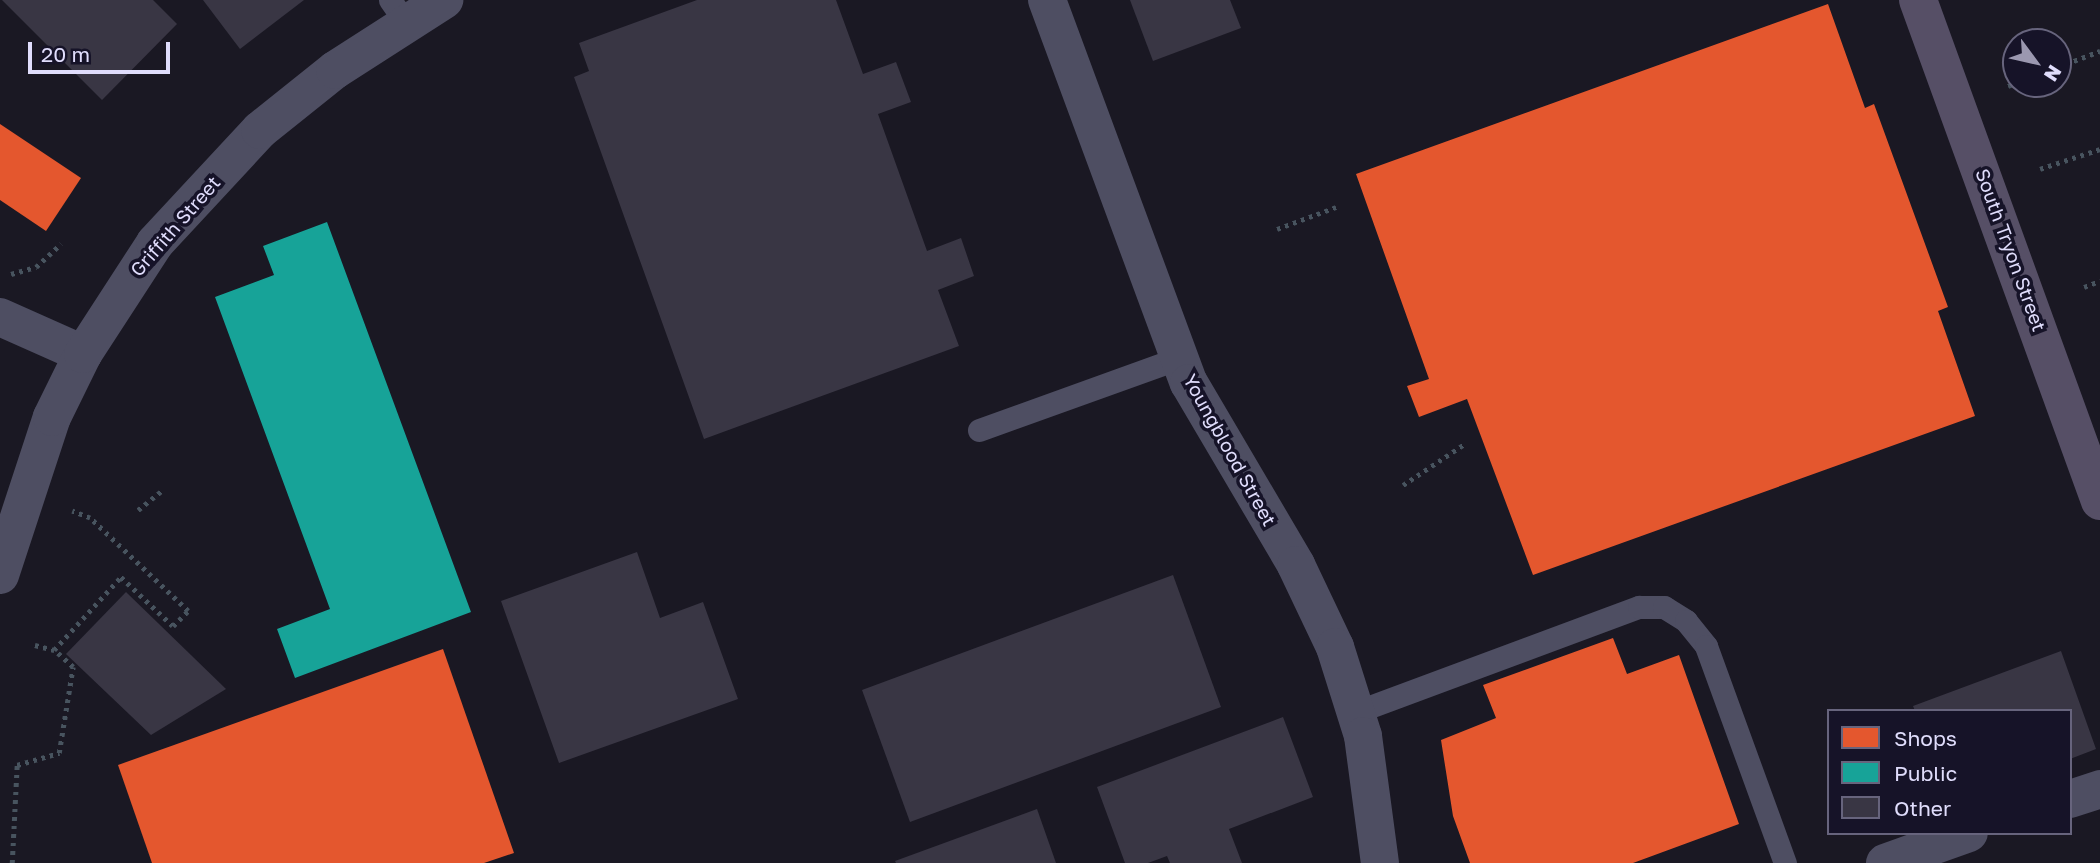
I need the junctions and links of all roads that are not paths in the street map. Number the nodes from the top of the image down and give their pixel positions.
1 (444, 0) edge
2 (1046, 0) edge
3 (1917, 0) edge
4 (398, 12) edge
5 (0, 317) edge
6 (83, 354) junction
7 (1179, 358) junction
8 (979, 430) dead end
9 (2093, 460) edge
10 (2100, 501) edge
11 (0, 575) edge
12 (1356, 712) junction
13 (2100, 789) edge
14 (2072, 798) edge
15 (1963, 835) edge
16 (1380, 863) edge
17 (1786, 863) edge
18 (1885, 863) edge

1 - 4 street, Griffith Street
2 - 7 street, Youngblood Street
3 - 9 main road, South Tryon Street
4 - 6 street, Griffith Street
5 - 6 street
6 - 11 street, Griffith Street
7 - 8 lane
7 - 12 street, Youngblood Street
9 - 10 main road, South Tryon Street
12 - 16 street, Youngblood Street
12 - 17 lane
13 - 14 street
15 - 18 street

